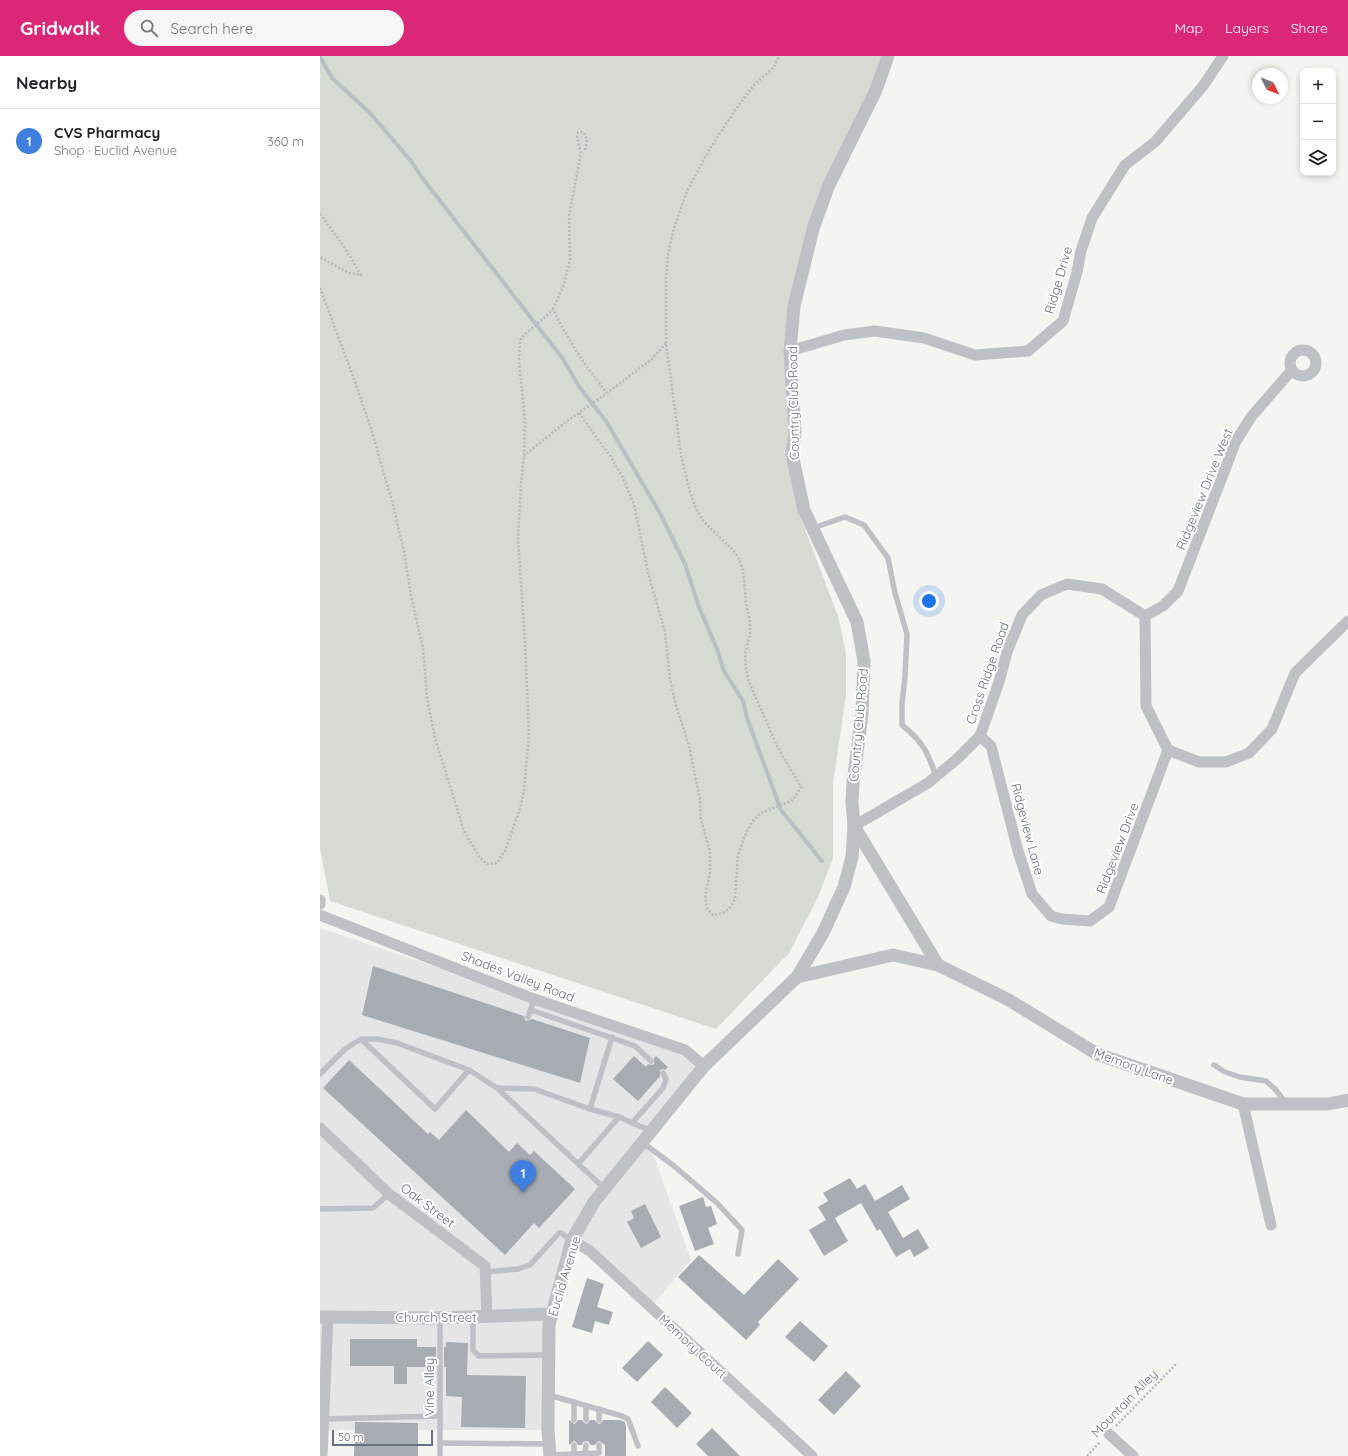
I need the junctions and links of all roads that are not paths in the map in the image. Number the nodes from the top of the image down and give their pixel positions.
1 (888, 56) edge
2 (1223, 56) edge
3 (790, 351) junction
4 (1291, 371) dead end
5 (813, 529) junction
6 (1144, 616) junction
7 (1348, 621) edge
8 (980, 736) junction
9 (1168, 750) junction
10 (936, 776) junction
11 (854, 826) junction
12 (320, 900) edge
13 (320, 904) edge
14 (320, 915) edge
15 (1062, 920) joint
16 (938, 965) junction
17 (797, 977) junction
18 (534, 999) junction
19 (531, 1010) junction
20 (528, 1017) dead end
21 (612, 1037) junction
22 (361, 1039) junction
23 (651, 1061) dead end
24 (1214, 1065) dead end
25 (704, 1066) junction
26 (469, 1070) junction
27 (663, 1073) dead end
28 (320, 1074) edge
29 (497, 1088) junction
30 (1348, 1100) edge
31 (1243, 1104) junction
32 (1286, 1104) junction
33 (590, 1109) junction
34 (619, 1117) junction
35 (633, 1122) junction
36 (320, 1128) edge
37 (651, 1131) junction
38 (642, 1142) junction
39 (578, 1164) junction
40 (604, 1189) junction
41 (389, 1194) junction
42 (320, 1209) edge
43 (1271, 1225) dead end
44 (572, 1240) junction
45 (738, 1254) dead end
46 (485, 1272) junction
47 (552, 1314) junction
48 (324, 1317) edge
49 (473, 1317) junction
50 (487, 1317) junction
51 (440, 1318) junction
52 (548, 1355) junction
53 (548, 1395) junction
54 (574, 1402) junction
55 (586, 1406) junction
56 (599, 1409) junction
57 (440, 1416) junction
58 (324, 1419) junction
59 (574, 1420) dead end
60 (586, 1420) dead end
61 (599, 1420) dead end
62 (1109, 1434) road end
63 (440, 1443) junction
64 (574, 1445) dead end
65 (586, 1445) dead end
66 (599, 1445) dead end
67 (638, 1446) dead end
68 (549, 1452) edge
69 (574, 1454) junction
70 (585, 1454) junction
71 (322, 1456) edge
72 (440, 1456) edge
73 (812, 1456) edge
74 (1133, 1456) edge

1 - 3 street, Country Club Road
2 - 3 street, Ridge Drive
3 - 5 street, Country Club Road
4 - 6 street, Ridgeview Drive West
5 - 10 lane
5 - 11 street, Country Club Road
6 - 8 street, Cross Ridge Road
6 - 9 street
7 - 9 street
8 - 10 street, Cross Ridge Road
8 - 15 street, Ridgeview Lane
9 - 15 street, Ridgeview Drive
10 - 11 street, Cross Ridge Road
11 - 16 street, Country Club Road
11 - 17 street, Country Club Road
12 - 13 street
14 - 18 street, Shades Valley Road
16 - 17 street
16 - 31 street, Memory Lane
17 - 25 street, Country Club Road
18 - 19 lane
18 - 25 street, Shades Valley Road
19 - 20 lane
19 - 21 lane
21 - 23 lane
21 - 33 lane
22 - 26 lane
22 - 26 lane
22 - 28 lane
24 - 32 lane
25 - 37 street, Euclid Avenue
26 - 29 lane
27 - 35 lane
29 - 33 lane
29 - 39 lane
30 - 32 street, Memory Lane
31 - 32 street, Memory Lane
31 - 43 street
33 - 34 lane
34 - 35 lane
34 - 39 lane
35 - 37 lane
36 - 41 street, Oak Street
37 - 38 street, Euclid Avenue
38 - 40 street, Euclid Avenue
38 - 45 lane
39 - 40 lane
40 - 44 street, Euclid Avenue
41 - 42 lane
41 - 46 street, Oak Street
44 - 46 lane
44 - 47 street, Euclid Avenue
44 - 73 street, Memory Court
46 - 50 street
47 - 50 street, Church Street
47 - 52 street, Euclid Avenue
48 - 51 street, Church Street
48 - 58 street
49 - 50 street, Church Street
49 - 51 street, Church Street
49 - 52 lane
51 - 57 lane, Vine Alley
52 - 53 street, Euclid Avenue
53 - 54 lane
53 - 68 street, Euclid Avenue
54 - 55 lane
54 - 59 lane
55 - 56 lane
55 - 60 lane
56 - 61 lane
56 - 67 lane
57 - 58 lane
57 - 63 lane, Vine Alley
58 - 71 street
62 - 74 street
63 - 68 lane
63 - 72 lane, Vine Alley
64 - 69 lane
65 - 70 lane
66 - 70 lane
68 - 69 lane
69 - 70 lane

